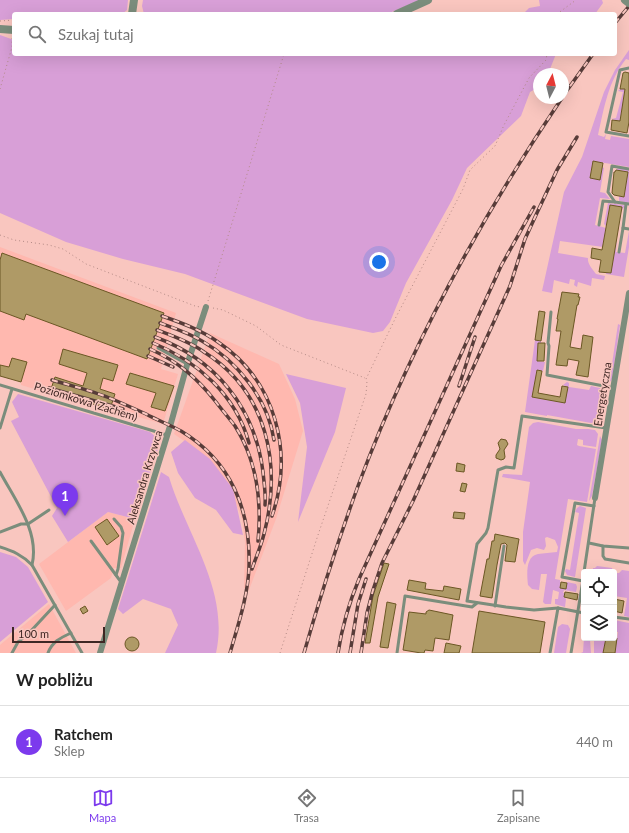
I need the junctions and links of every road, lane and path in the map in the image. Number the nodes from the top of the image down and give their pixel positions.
1 (134, 0) edge
2 (428, 0) edge
3 (576, 0) edge
4 (625, 0) edge
5 (629, 3) edge
6 (132, 12) edge
7 (401, 12) edge
8 (560, 12) edge
9 (12, 20) edge
10 (0, 21) edge
11 (0, 30) edge
12 (12, 30) edge
13 (12, 48) edge
14 (283, 56) edge
15 (547, 56) edge
16 (629, 68) edge
17 (0, 89) edge
18 (629, 136) edge
19 (629, 169) edge
20 (615, 202) junction
21 (628, 204) edge
22 (599, 225) dead end
23 (623, 228) junction
24 (629, 229) edge
25 (0, 235) edge
26 (619, 252) dead end
27 (629, 293) edge
28 (206, 307) junction
29 (551, 312) dead end
30 (158, 348) dead end
31 (187, 364) junction
32 (366, 378) junction
33 (0, 385) edge
34 (614, 388) junction
35 (12, 389) junction
36 (0, 428) edge
37 (607, 428) junction
38 (167, 435) junction
39 (0, 472) edge
40 (595, 498) joint
41 (594, 506) junction
42 (49, 510) dead end
43 (114, 519) dead end
44 (28, 524) junction
45 (0, 532) edge
46 (91, 541) dead end
47 (589, 543) junction
48 (0, 544) edge
49 (504, 546) dead end
50 (603, 546) junction
51 (1, 548) edge
52 (629, 548) edge
53 (629, 563) edge
54 (32, 565) junction
55 (585, 569) edge
56 (116, 575) junction
57 (581, 581) edge
58 (122, 583) junction
59 (581, 593) edge
60 (478, 602) junction
61 (55, 605) junction
62 (495, 606) junction
63 (558, 608) junction
64 (578, 612) junction
65 (581, 612) edge
66 (617, 617) edge
67 (629, 619) edge
68 (71, 633) junction
69 (12, 653) edge
70 (48, 653) edge
71 (82, 653) edge
72 (100, 653) edge
73 (280, 653) edge
74 (397, 653) edge
75 (550, 653) edge
76 (571, 653) edge

1 - 6 street
2 - 7 street
3 - 8 path
4 - 5 street, bridge
9 - 10 path
11 - 12 street
13 - 17 path
14 - 28 path
15 - 32 path
16 - 18 lane
19 - 20 lane
20 - 21 lane
20 - 22 lane
21 - 23 lane
23 - 24 lane
23 - 26 lane
25 - 28 path
27 - 34 street, Energetyczna
28 - 31 street, Aleksandra Krzywca
28 - 32 path
29 - 34 lane
30 - 31 lane
31 - 38 street, Aleksandra Krzywca
32 - 73 path
33 - 35 lane, Poziomkowa (Zachem)
34 - 37 street, Energetyczna
35 - 36 lane
35 - 38 lane, Poziomkowa (Zachem)
37 - 40 street, Energetyczna
37 - 60 lane
38 - 58 street, Aleksandra Krzywca
39 - 44 lane
40 - 41 lane
41 - 47 lane
41 - 57 lane
42 - 44 lane
43 - 56 lane
44 - 45 lane
44 - 54 lane
46 - 56 lane
47 - 50 lane
47 - 55 lane
48 - 51 lane
49 - 62 lane
50 - 52 lane
50 - 53 lane
51 - 54 lane
54 - 61 lane
56 - 58 lane
58 - 72 street, Aleksandra Krzywca
59 - 64 lane
60 - 62 lane
60 - 74 lane
61 - 68 lane
61 - 69 lane
62 - 63 lane
63 - 64 lane
63 - 75 lane
64 - 65 lane
64 - 76 lane
66 - 67 lane
68 - 70 lane
68 - 71 lane

